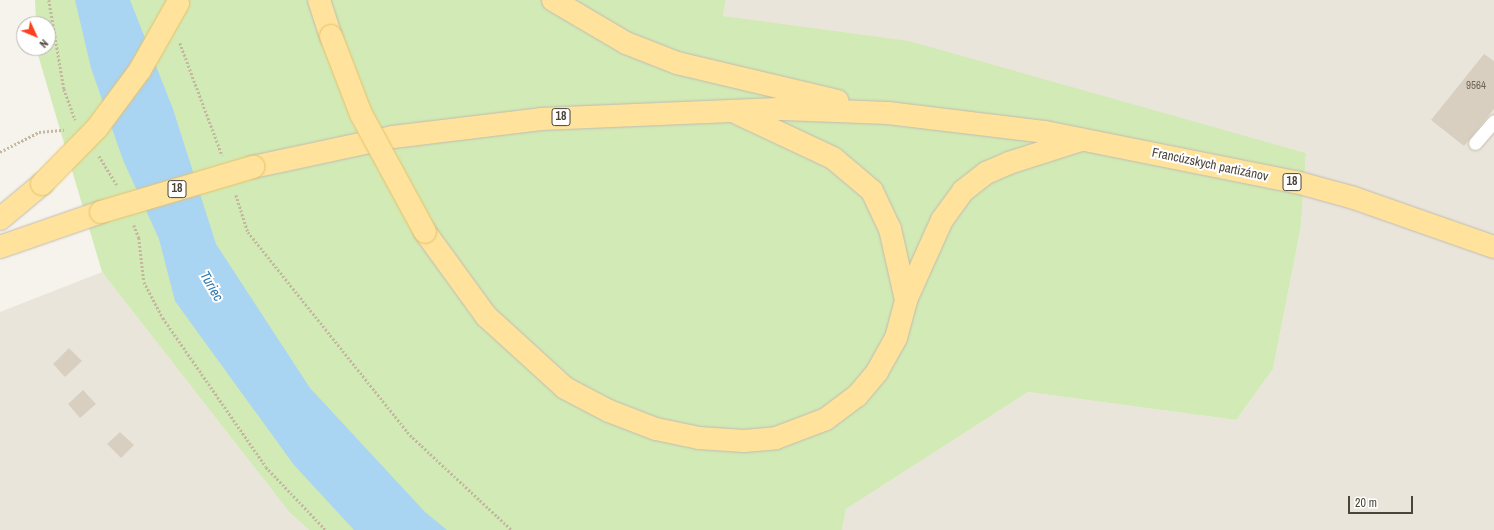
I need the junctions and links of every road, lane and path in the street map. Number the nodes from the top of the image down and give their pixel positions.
1 (49, 0) edge
2 (319, 0) edge
3 (553, 0) edge
4 (179, 1) edge
5 (178, 37) dead end
6 (731, 110) junction
7 (888, 113) junction
8 (1494, 121) edge
9 (78, 127) dead end
10 (68, 130) dead end
11 (1084, 139) junction
12 (1475, 143) dead end
13 (0, 152) edge
14 (97, 154) dead end
15 (224, 161) dead end
16 (234, 189) dead end
17 (120, 191) dead end
18 (131, 218) dead end
19 (0, 219) edge
20 (0, 247) edge
21 (1494, 247) edge
22 (906, 300) junction
23 (326, 530) edge
24 (512, 530) edge

1 - 9 path
2 - 22 main road, bridge
3 - 7 main road
4 - 19 main road, bridge
5 - 15 path
6 - 7 main road, 18
6 - 20 main road, 18, bridge
6 - 22 main road
7 - 11 main road, 18
8 - 12 lane
10 - 13 path
11 - 21 main road, Francúzskych partizánov / 18
11 - 22 main road
14 - 17 path
16 - 24 path
18 - 23 path

